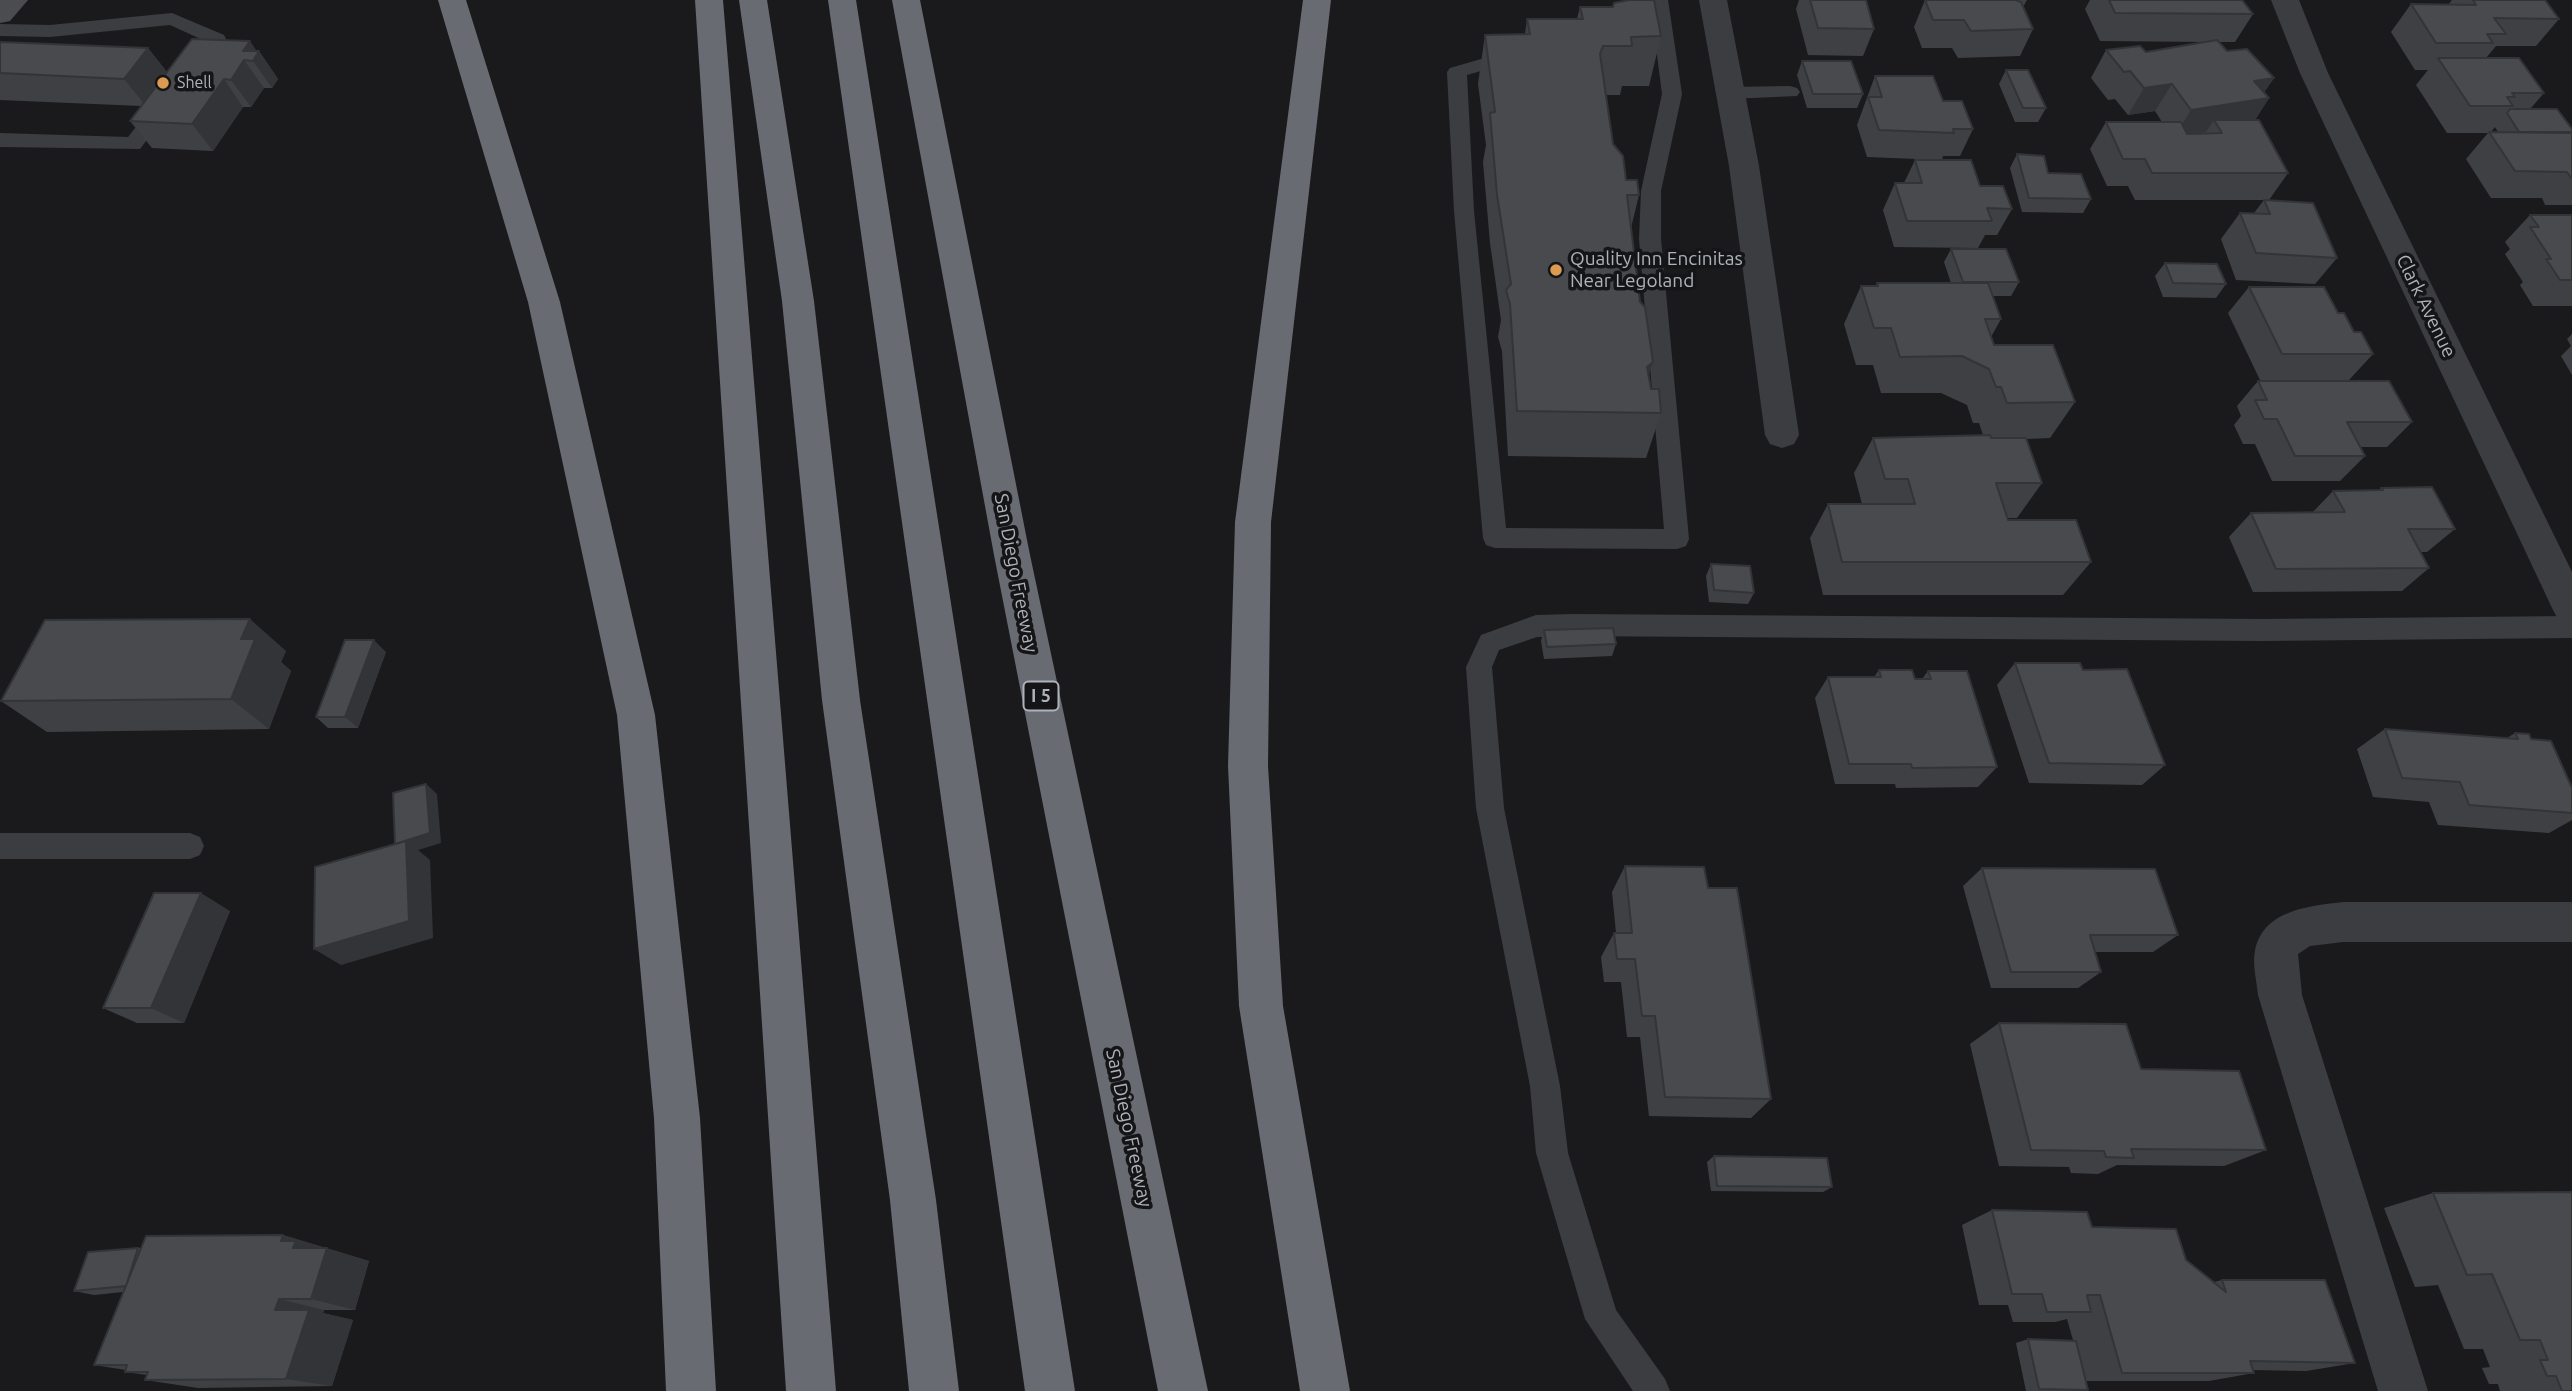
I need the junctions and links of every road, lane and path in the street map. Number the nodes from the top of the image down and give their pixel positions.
1 (14, 0) edge
2 (452, 0) edge
3 (709, 0) edge
4 (753, 0) edge
5 (842, 0) edge
6 (906, 0) edge
7 (1317, 0) edge
8 (1658, 0) edge
9 (1713, 0) edge
10 (2285, 0) edge
11 (0, 15) edge
12 (0, 30) edge
13 (1536, 49) edge
14 (1790, 92) dead end
15 (1730, 93) junction
16 (0, 140) edge
17 (1782, 435) dead end
18 (2572, 610) edge
19 (2572, 627) edge
20 (0, 846) edge
21 (190, 846) dead end
22 (2572, 922) edge
23 (691, 1391) edge
24 (811, 1391) edge
25 (934, 1391) edge
26 (1050, 1391) edge
27 (1183, 1391) edge
28 (1325, 1391) edge
29 (1653, 1391) edge
30 (2403, 1391) edge

1 - 11 street
2 - 23 highway
3 - 24 highway
4 - 25 highway
5 - 26 highway
6 - 27 highway, San Diego Freeway / I 5
7 - 28 highway
8 - 13 lane
9 - 15 street
10 - 18 street, Clark Avenue
12 - 16 lane
14 - 15 lane
15 - 17 street
19 - 29 lane
20 - 21 lane
22 - 30 street

